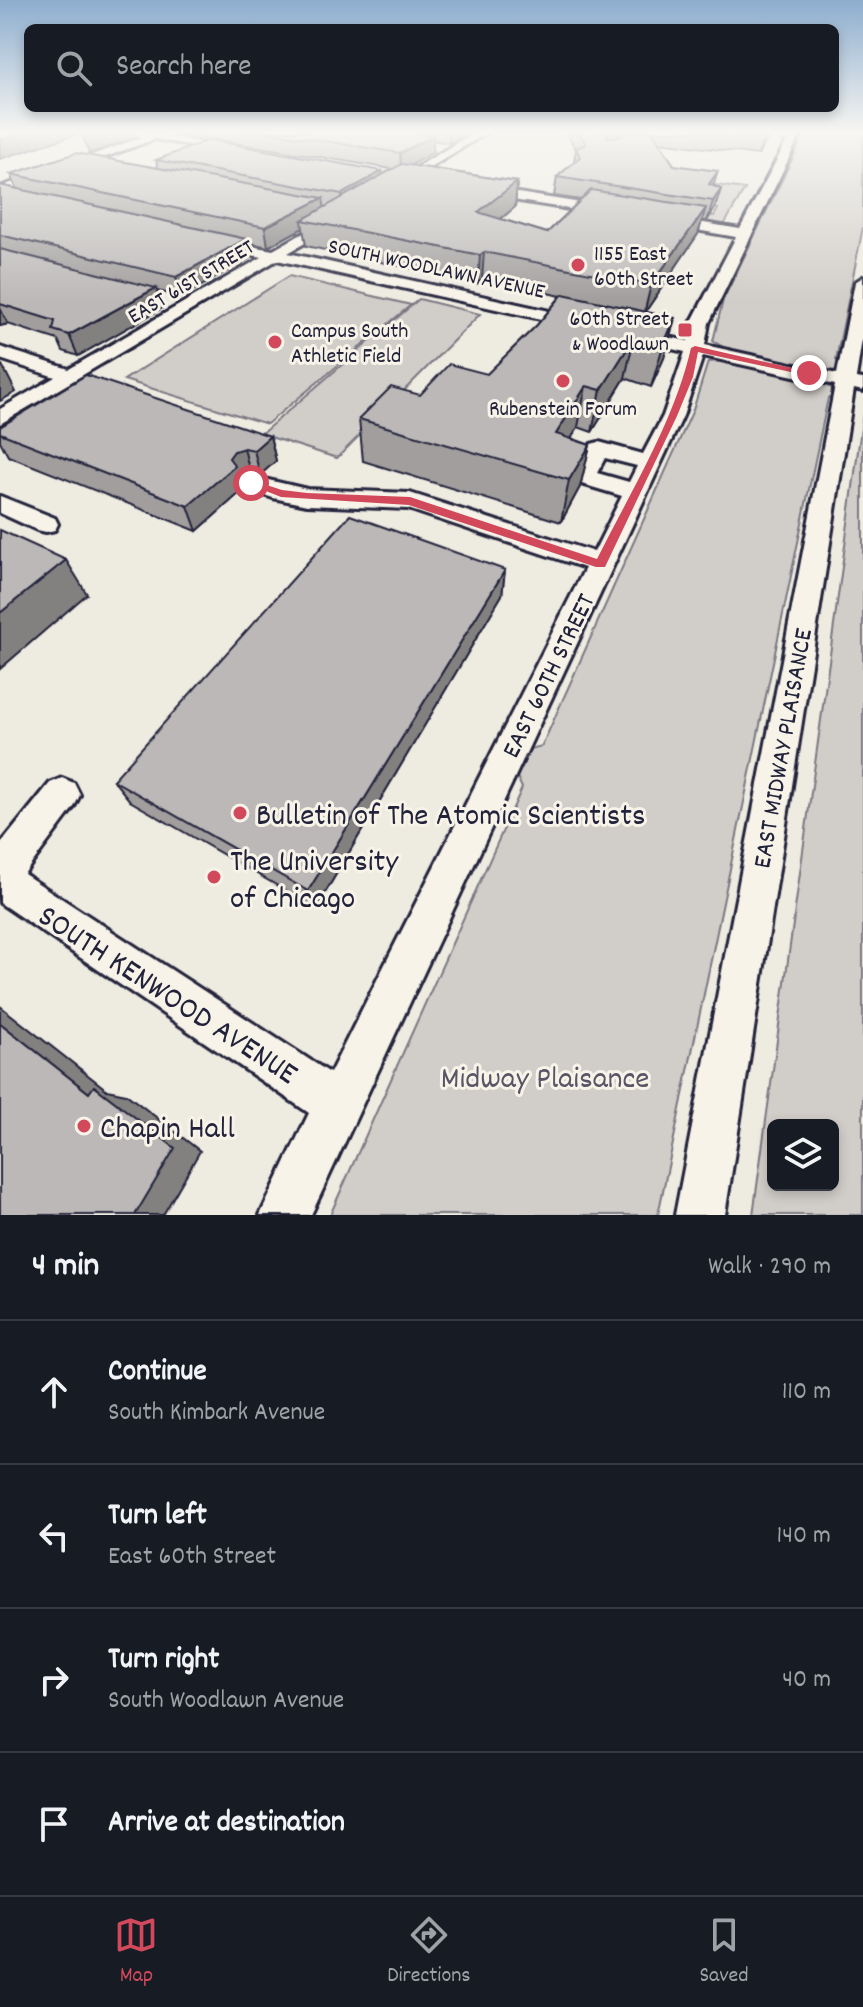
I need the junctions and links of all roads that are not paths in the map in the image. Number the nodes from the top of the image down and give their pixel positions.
1 (384, 188) edge
2 (464, 188) edge
3 (768, 188) edge
4 (0, 193) edge
5 (371, 198) edge
6 (32, 202) edge
7 (320, 208) edge
8 (628, 215) edge
9 (643, 217) edge
10 (744, 234) junction
11 (201, 239) edge
12 (275, 255) junction
13 (863, 282) edge
14 (459, 296) junction
15 (161, 299) dead end
16 (189, 307) junction
17 (443, 310) dead end
18 (695, 348) junction
19 (0, 353) edge
20 (71, 376) junction
21 (854, 383) edge
22 (0, 418) edge
23 (251, 483) dead end
24 (0, 504) edge
25 (46, 524) dead end
26 (601, 564) junction
27 (62, 795) dead end
28 (0, 878) edge
29 (338, 1105) junction
30 (285, 1215) edge
31 (700, 1215) edge

1 - 5 street
2 - 8 street
3 - 10 street, EAST 60TH STREET
4 - 6 street
7 - 12 street, EAST 61ST STREET
9 - 10 street
10 - 18 street, EAST 60TH STREET
11 - 12 street, SOUTH WOODLAWN AVENUE
12 - 14 street, SOUTH WOODLAWN AVENUE
12 - 16 street, EAST 61ST STREET
13 - 21 street, EAST MIDWAY PLAISANCE
14 - 17 street
14 - 18 street, SOUTH WOODLAWN AVENUE
15 - 16 street
16 - 20 street, EAST 61ST STREET
18 - 21 street, SOUTH WOODLAWN AVENUE
18 - 26 street, EAST 60TH STREET
19 - 20 street
20 - 22 street, EAST 61ST STREET
21 - 31 street, EAST MIDWAY PLAISANCE
23 - 26 street
24 - 25 street
26 - 29 street, EAST 60TH STREET
27 - 28 street
28 - 29 street, SOUTH KENWOOD AVENUE
29 - 30 street, EAST 60TH STREET

